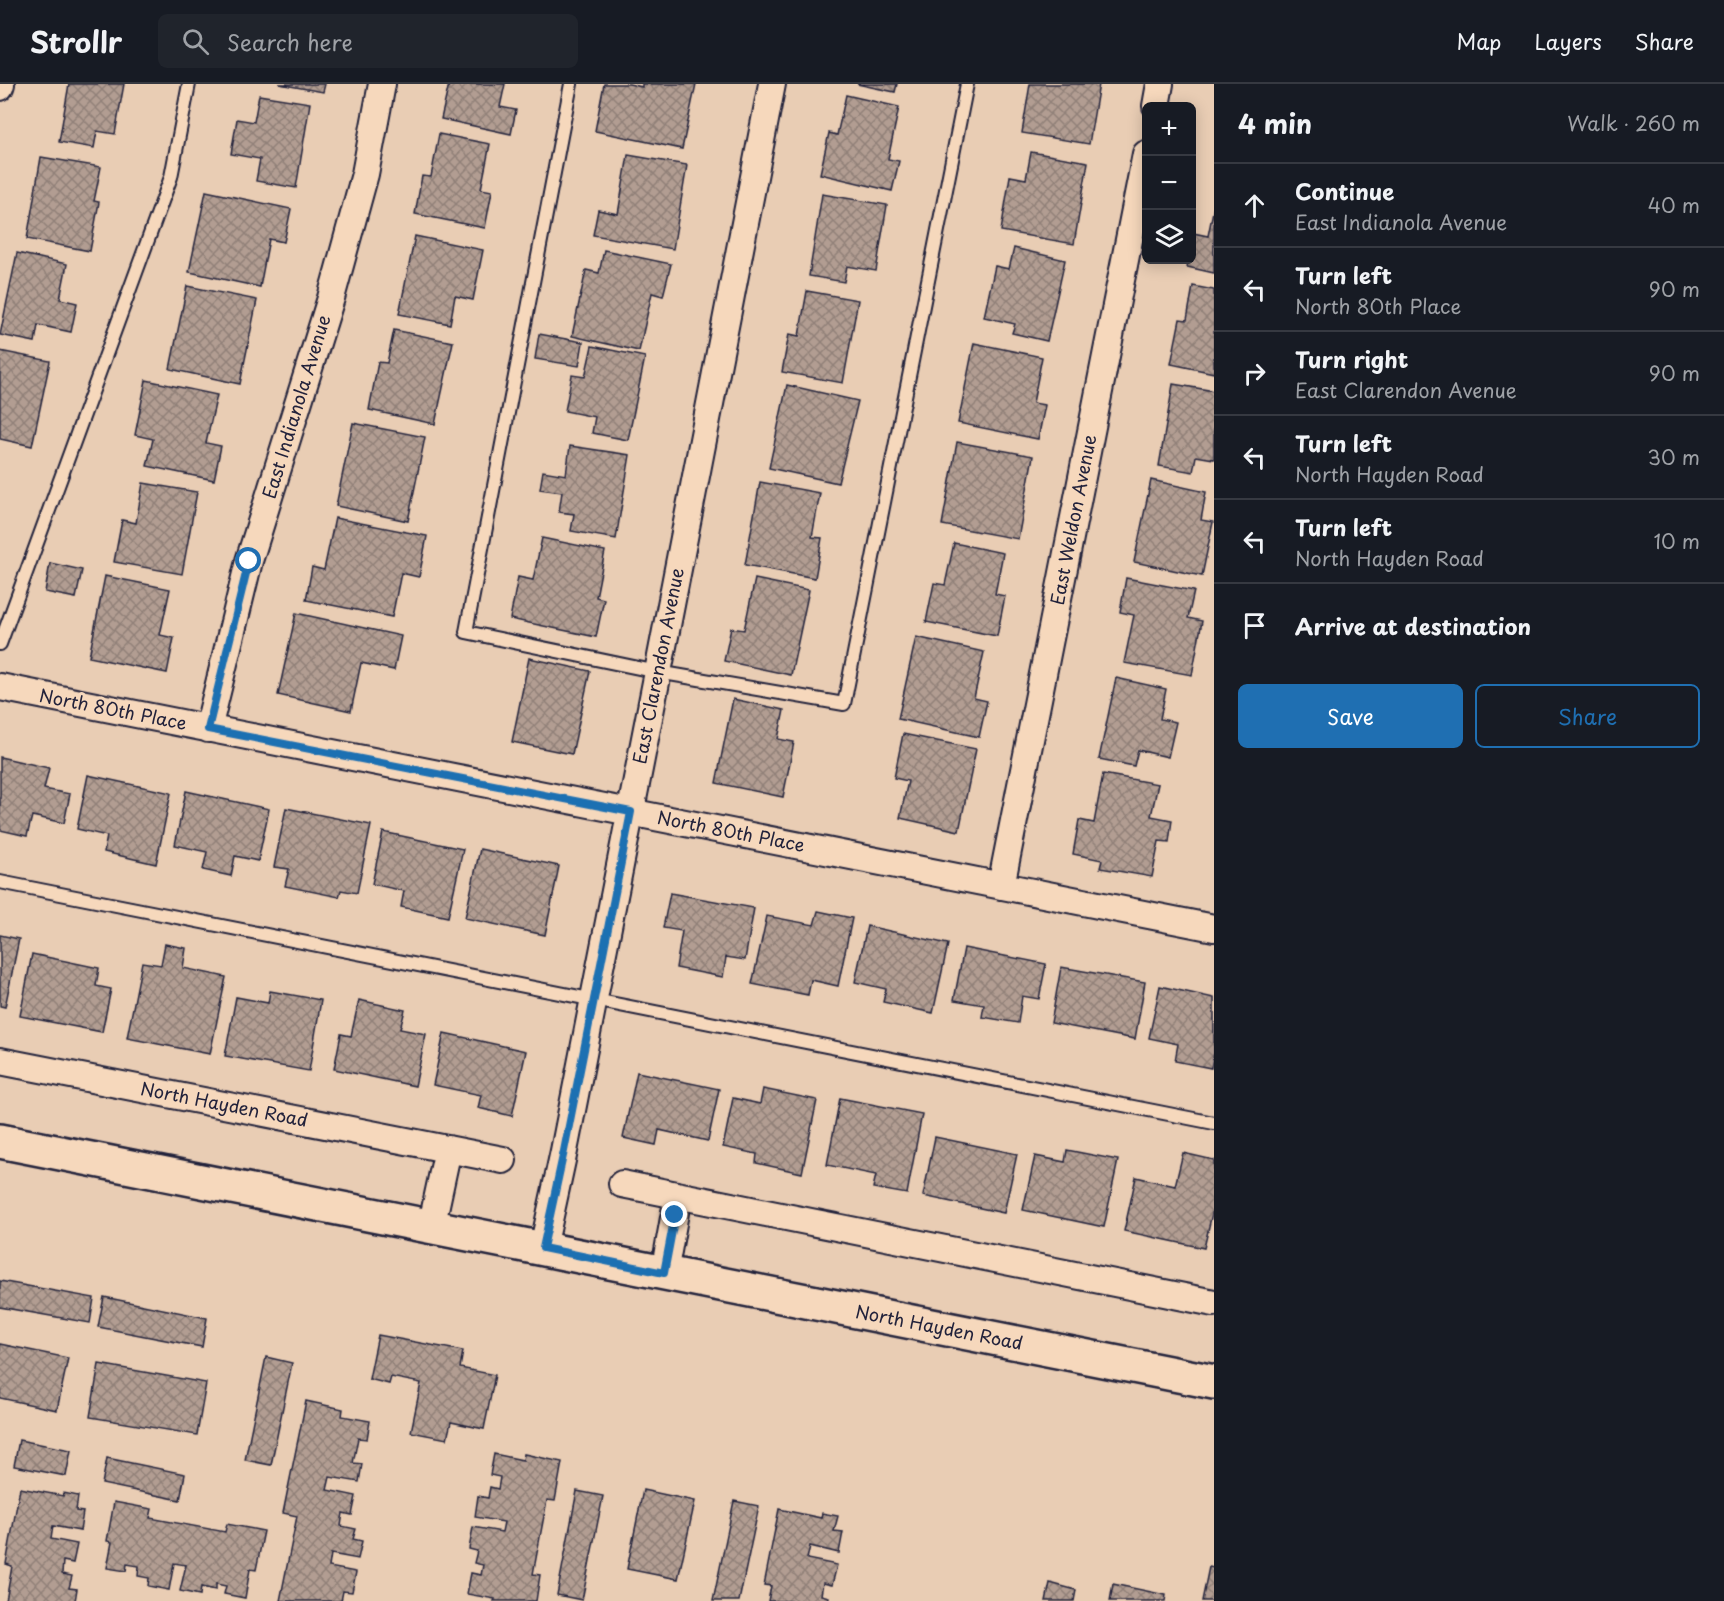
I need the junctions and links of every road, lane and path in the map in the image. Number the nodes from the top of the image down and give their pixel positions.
1 (189, 84) edge
2 (382, 84) edge
3 (571, 84) edge
4 (772, 84) edge
5 (967, 84) edge
6 (1160, 84) edge
7 (1157, 102) edge
8 (1146, 156) edge
9 (0, 644) edge
10 (658, 672) junction
11 (0, 687) edge
12 (208, 729) junction
13 (631, 812) junction
14 (0, 882) edge
15 (1001, 886) junction
16 (1214, 928) edge
17 (593, 1000) junction
18 (0, 1061) edge
19 (1214, 1123) edge
20 (0, 1141) edge
21 (448, 1149) junction
22 (503, 1160) dead end
23 (622, 1185) dead end
24 (678, 1196) junction
25 (431, 1228) junction
26 (543, 1248) junction
27 (664, 1273) junction
28 (1214, 1303) edge
29 (1214, 1382) edge

1 - 9 lane
2 - 12 street, East Indianola Avenue
3 - 10 lane
4 - 10 street, East Clarendon Avenue
5 - 10 lane
6 - 7 street
8 - 15 street, East Weldon Avenue
10 - 13 street, East Clarendon Avenue
11 - 12 street, North 80th Place
12 - 13 street, North 80th Place
13 - 15 street, North 80th Place
13 - 17 street, East Clarendon Avenue
14 - 17 lane
15 - 16 street, North 80th Place
17 - 19 lane
17 - 26 street, East Clarendon Avenue
18 - 21 street, North Hayden Road
20 - 25 main road, North Hayden Road
21 - 22 street, North Hayden Road
21 - 25 street
23 - 24 street
24 - 27 street
24 - 28 street
25 - 26 main road, North Hayden Road
26 - 27 main road, North Hayden Road
27 - 29 main road, North Hayden Road

